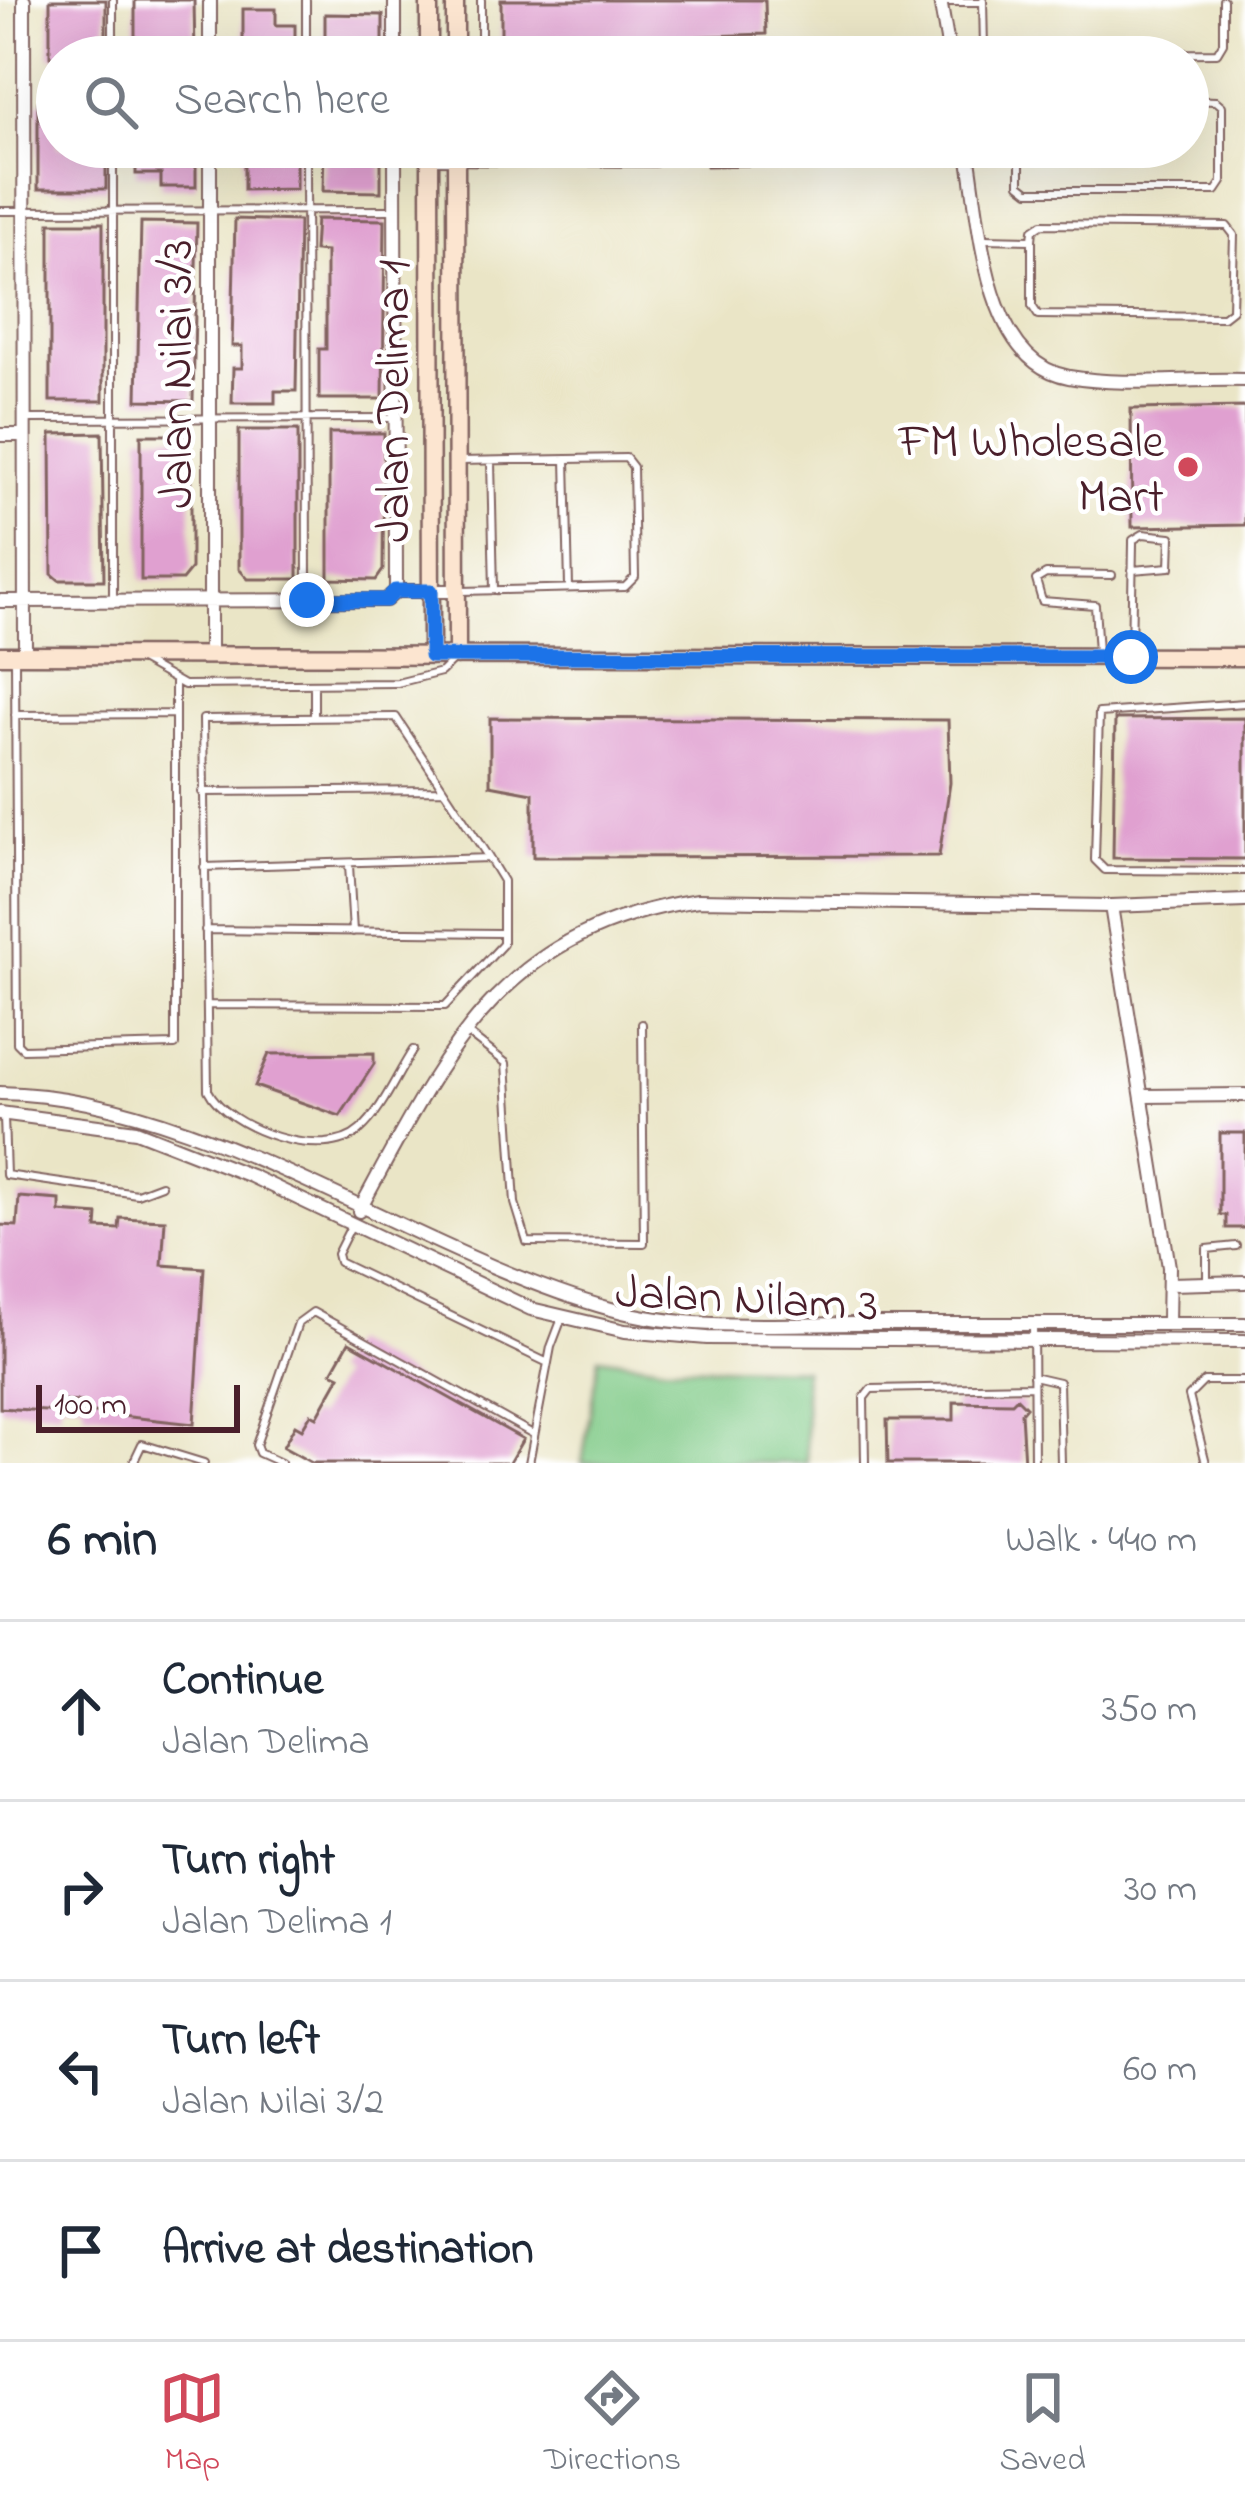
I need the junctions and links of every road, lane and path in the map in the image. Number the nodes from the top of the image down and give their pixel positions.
1 (24, 0) edge
2 (112, 0) edge
3 (210, 0) edge
4 (306, 0) edge
5 (395, 0) edge
6 (429, 0) edge
7 (455, 0) edge
8 (481, 0) edge
9 (1223, 0) edge
10 (940, 1) edge
11 (983, 1) edge
12 (113, 36) edge
13 (210, 36) edge
14 (306, 36) edge
15 (395, 36) edge
16 (429, 36) edge
17 (455, 36) edge
18 (481, 36) edge
19 (946, 36) edge
20 (984, 36) edge
21 (1209, 54) edge
22 (1209, 101) edge
23 (113, 168) edge
24 (210, 168) edge
25 (306, 168) edge
26 (395, 168) edge
27 (430, 168) edge
28 (456, 168) edge
29 (971, 168) edge
30 (1019, 168) edge
31 (113, 210) junction
32 (210, 210) junction
33 (306, 210) junction
34 (395, 210) junction
35 (0, 211) edge
36 (24, 211) junction
37 (984, 239) junction
38 (1032, 240) junction
39 (1245, 380) edge
40 (24, 418) junction
41 (113, 418) junction
42 (210, 418) junction
43 (307, 418) junction
44 (396, 418) junction
45 (24, 435) junction
46 (0, 436) edge
47 (566, 459) junction
48 (457, 461) junction
49 (491, 461) junction
50 (1132, 570) junction
51 (1112, 575) dead end
52 (569, 589) junction
53 (494, 590) junction
54 (395, 591) junction
55 (431, 591) junction
56 (457, 591) junction
57 (113, 600) junction
58 (211, 600) junction
59 (307, 600) junction
60 (0, 601) edge
61 (24, 601) junction
62 (13, 655) edge
63 (133, 655) junction
64 (210, 655) junction
65 (431, 656) junction
66 (457, 656) junction
67 (1098, 657) junction
68 (1131, 657) junction
69 (1245, 657) edge
70 (175, 682) junction
71 (314, 684) junction
72 (1245, 703) edge
73 (175, 714) junction
74 (15, 715) junction
75 (314, 716) junction
76 (444, 790) junction
77 (202, 792) junction
78 (489, 858) junction
79 (350, 865) junction
80 (204, 867) junction
81 (1245, 871) edge
82 (1245, 902) edge
83 (1112, 906) junction
84 (205, 931) junction
85 (353, 932) junction
86 (502, 933) junction
87 (207, 1005) junction
88 (642, 1024) dead end
89 (463, 1030) junction
90 (413, 1050) dead end
91 (0, 1093) edge
92 (1245, 1095) edge
93 (1145, 1096) junction
94 (2, 1113) edge
95 (3, 1177) edge
96 (160, 1185) dead end
97 (362, 1206) junction
98 (352, 1223) junction
99 (1236, 1246) dead end
100 (1208, 1282) junction
101 (1245, 1282) edge
102 (1171, 1284) junction
103 (562, 1318) junction
104 (1033, 1324) junction
105 (1168, 1324) junction
106 (1245, 1324) edge
107 (1245, 1341) edge
108 (1033, 1342) junction
109 (548, 1363) junction
110 (1033, 1376) junction
111 (1245, 1382) edge
112 (1034, 1386) junction
113 (532, 1434) junction
114 (133, 1463) edge
115 (204, 1463) edge
116 (281, 1463) edge
117 (529, 1463) edge
118 (865, 1463) edge
119 (1034, 1463) edge
120 (1060, 1463) edge
121 (1205, 1463) edge

1 - 36 street
2 - 12 lane
3 - 13 street
4 - 14 lane
5 - 15 street
6 - 16 street
7 - 17 street
8 - 18 lane
9 - 21 lane
10 - 11 lane
10 - 19 street
11 - 20 lane
22 - 30 lane
23 - 31 lane
24 - 32 street, Jalan Nilai 3/3
25 - 33 lane
26 - 34 street
27 - 55 street, Jalan Delima 1
28 - 48 street, Jalan Delima 1
29 - 37 street
31 - 32 lane
31 - 36 lane
31 - 41 lane
32 - 33 lane
32 - 42 street, Jalan Nilai 3/3
33 - 34 lane
33 - 43 lane
34 - 44 street
35 - 36 lane
36 - 40 street
37 - 38 lane
37 - 39 street
38 - 38 lane
40 - 41 lane
40 - 45 street
41 - 42 lane
41 - 57 lane
42 - 43 lane
42 - 58 street, Jalan Nilai 3/3
43 - 44 lane
43 - 59 lane
44 - 54 street
45 - 46 street
45 - 61 street
47 - 49 lane
47 - 52 lane
47 - 52 lane
48 - 49 lane
48 - 56 street, Jalan Delima 1
49 - 53 lane
50 - 50 lane
50 - 68 lane
51 - 67 lane
52 - 53 lane
53 - 56 lane
54 - 55 street
54 - 59 street
55 - 56 street
55 - 65 street, Jalan Delima 1
56 - 66 street, Jalan Delima 1
57 - 58 street
57 - 61 street
58 - 59 street
58 - 64 street, Jalan Nilai 3/3
60 - 61 street
61 - 62 street
62 - 63 street
62 - 74 lane
63 - 64 street
63 - 70 lane
64 - 65 street
65 - 66 street
66 - 67 street
66 - 71 lane
67 - 68 street
68 - 69 street
70 - 71 lane
70 - 73 lane
71 - 75 lane
72 - 81 lane
73 - 74 lane
73 - 74 lane
75 - 76 lane
75 - 77 lane
76 - 77 lane
76 - 78 lane
77 - 80 lane
78 - 79 lane
78 - 86 lane
79 - 80 lane
79 - 85 lane
80 - 84 lane
82 - 83 street
83 - 89 street
83 - 93 street
84 - 85 lane
84 - 87 lane
85 - 86 lane
86 - 87 lane
87 - 90 lane
88 - 89 lane
89 - 97 street
91 - 97 street, Jalan Nilam 3
92 - 93 street
93 - 102 street
94 - 95 lane
94 - 98 street, Jalan Nilam 3
95 - 96 lane
97 - 98 street
97 - 104 street, Jalan Nilam 3
98 - 103 street, Jalan Nilam 3
98 - 109 lane
99 - 100 lane
100 - 101 street
100 - 102 street
102 - 105 street
103 - 108 street, Jalan Nilam 3
103 - 109 lane
104 - 105 street, Jalan Nilam 3
104 - 108 lane
105 - 106 street, Jalan Nilam 3
107 - 108 street, Jalan Nilam 3
108 - 110 lane
109 - 113 lane
110 - 112 lane
110 - 120 lane
111 - 121 lane
112 - 118 lane
112 - 119 lane
113 - 116 lane
113 - 117 lane
114 - 115 lane

